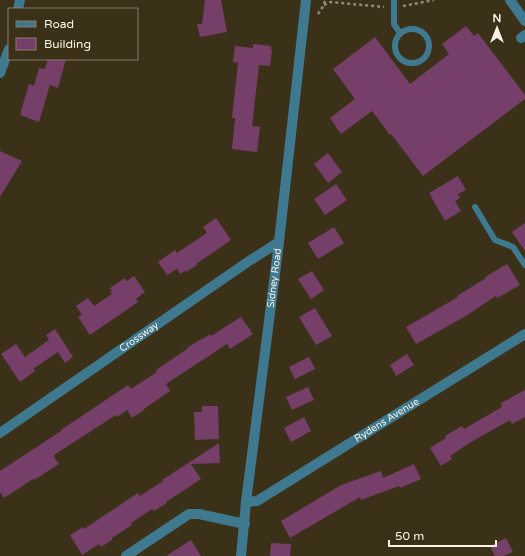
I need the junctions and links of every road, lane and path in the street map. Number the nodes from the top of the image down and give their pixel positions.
1 (306, 0) edge
2 (394, 0) edge
3 (434, 0) edge
4 (510, 0) edge
5 (324, 5) dead end
6 (394, 8) junction
7 (525, 21) edge
8 (400, 33) junction
9 (8, 52) edge
10 (0, 74) edge
11 (476, 207) dead end
12 (279, 242) junction
13 (525, 265) edge
14 (525, 334) edge
15 (0, 433) edge
16 (246, 502) junction
17 (245, 524) junction
18 (130, 555) edge
19 (242, 556) edge

1 - 12 street, Sidney Road
2 - 6 lane
3 - 6 path
4 - 7 street
5 - 6 path
6 - 8 lane
8 - 8 lane
9 - 10 street
11 - 13 lane
12 - 15 street, Crossway
12 - 16 street, Sidney Road
14 - 16 street, Rydens Avenue
16 - 17 street, Sidney Road
17 - 18 street
17 - 19 street, Sidney Road

